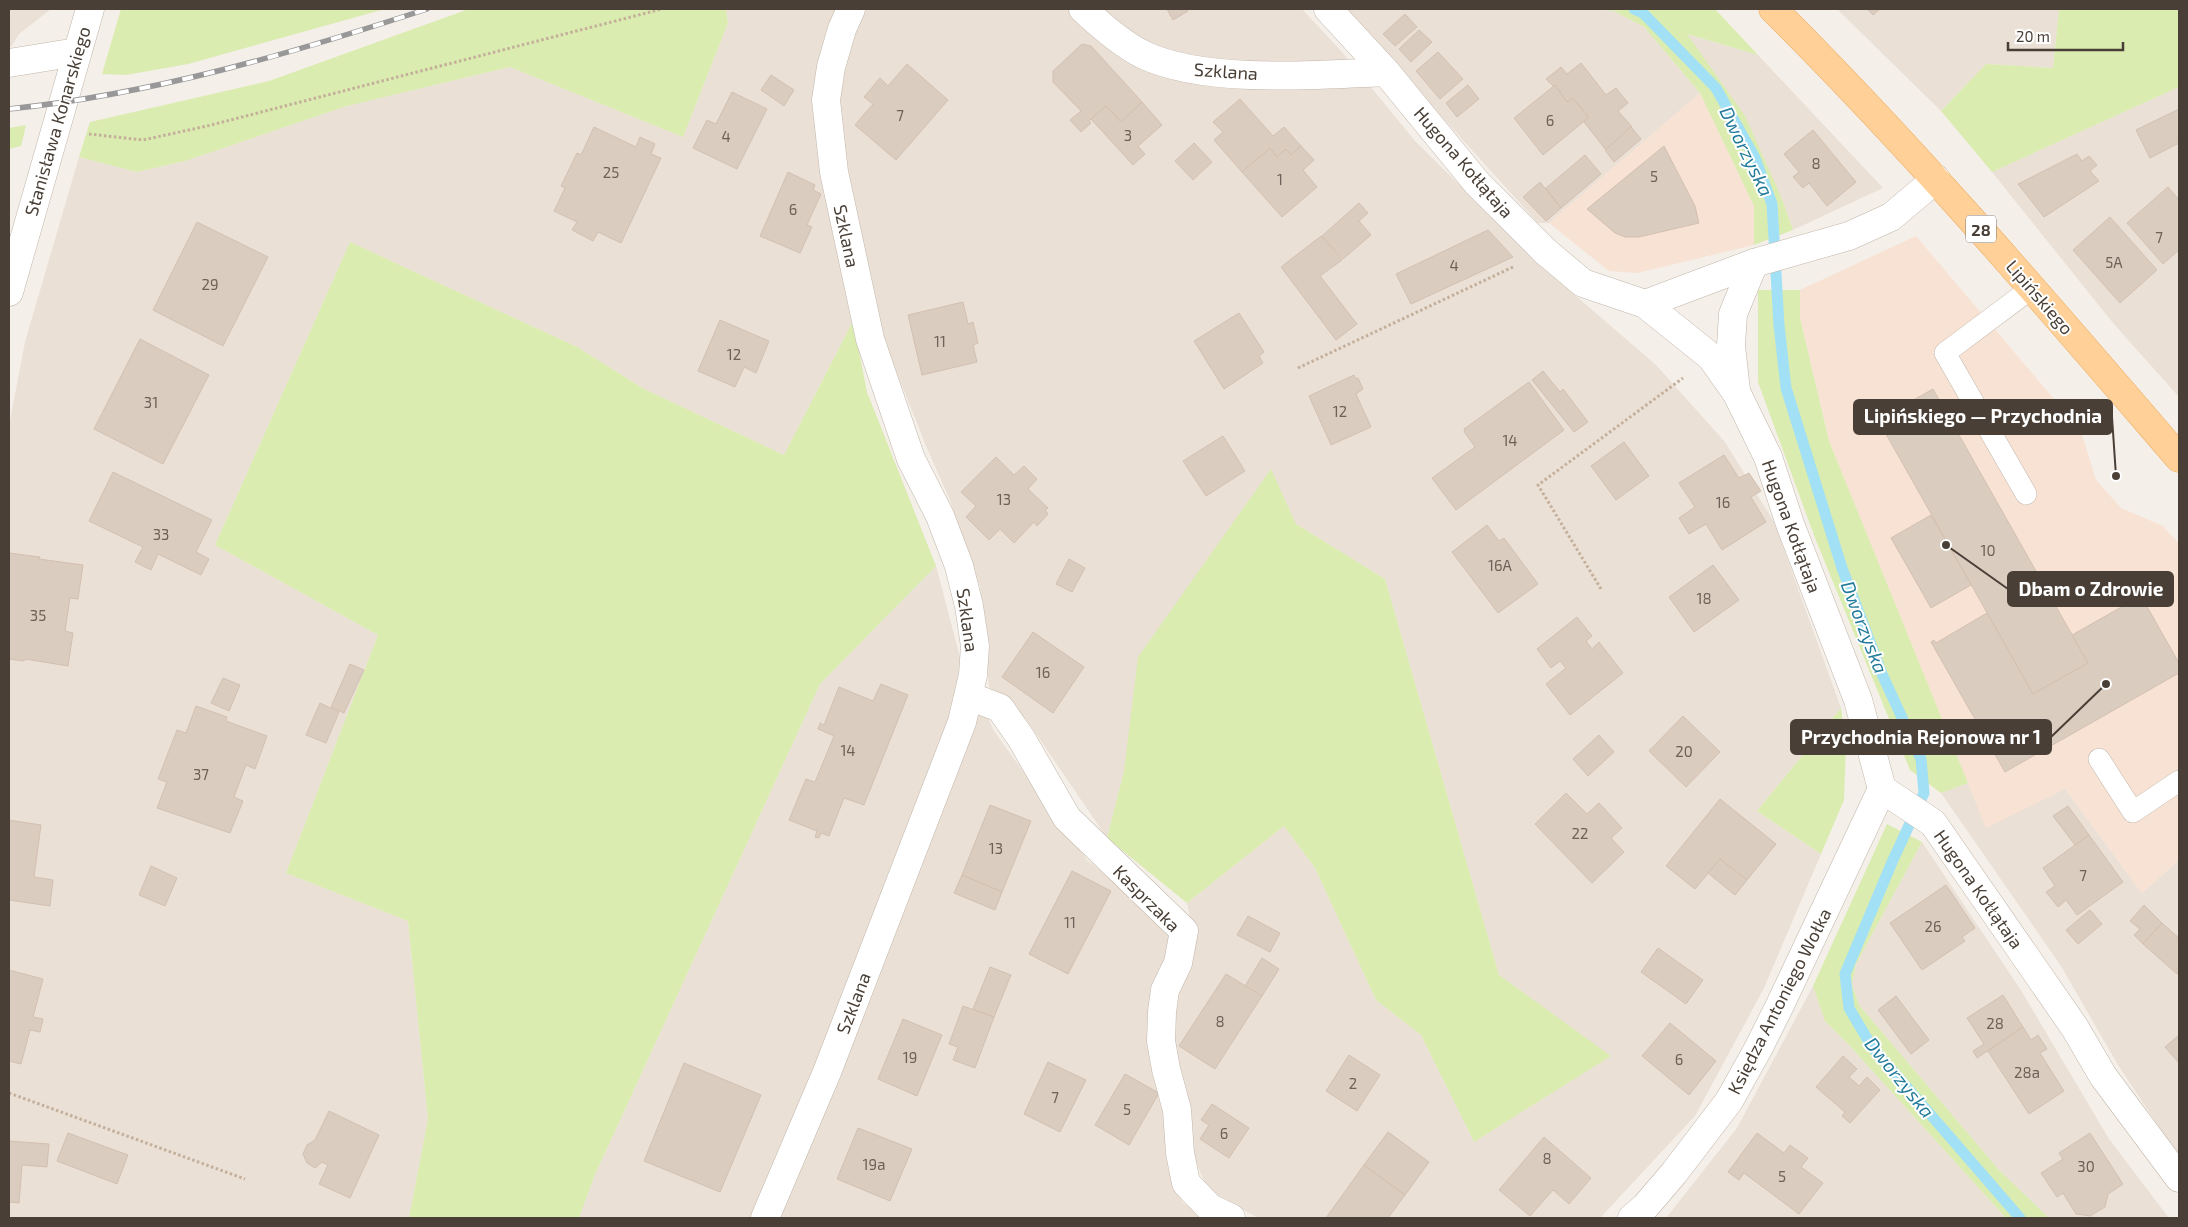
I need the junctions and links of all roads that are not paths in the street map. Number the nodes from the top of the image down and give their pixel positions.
1 (90, 9) edge
2 (851, 9) edge
3 (1083, 9) edge
4 (1328, 9) edge
5 (1773, 9) edge
6 (78, 52) junction
7 (9, 63) edge
8 (1386, 72) junction
9 (1936, 179) junction
10 (1754, 263) junction
11 (2032, 288) junction
12 (9, 292) edge
13 (1645, 304) junction
14 (1737, 394) junction
15 (2179, 458) edge
16 (2026, 494) dead end
17 (969, 696) junction
18 (2099, 759) dead end
19 (2179, 781) edge
20 (1882, 789) junction
21 (2179, 1178) edge
22 (766, 1218) edge
23 (1230, 1218) edge
24 (1632, 1218) edge

1 - 6 street, Stanisława Konarskiego
2 - 17 street, Szklana
3 - 8 street, Szklana
4 - 8 street, Hugona Kołłątaja
5 - 9 main road, Lipińskiego / 28
6 - 7 street
6 - 12 street, Stanisława Konarskiego
8 - 13 street, Hugona Kołłątaja
9 - 10 street
9 - 11 main road, Lipińskiego / 28
10 - 13 street
10 - 14 street, Hugona Kołłątaja
11 - 15 main road, Lipińskiego / 28
11 - 16 lane
13 - 14 street, Hugona Kołłątaja
14 - 20 street, Hugona Kołłątaja
17 - 22 street, Szklana
17 - 23 street, Kasprzaka
18 - 19 lane
20 - 21 street, Hugona Kołłątaja
20 - 24 street, Księdza Antoniego Wołka

